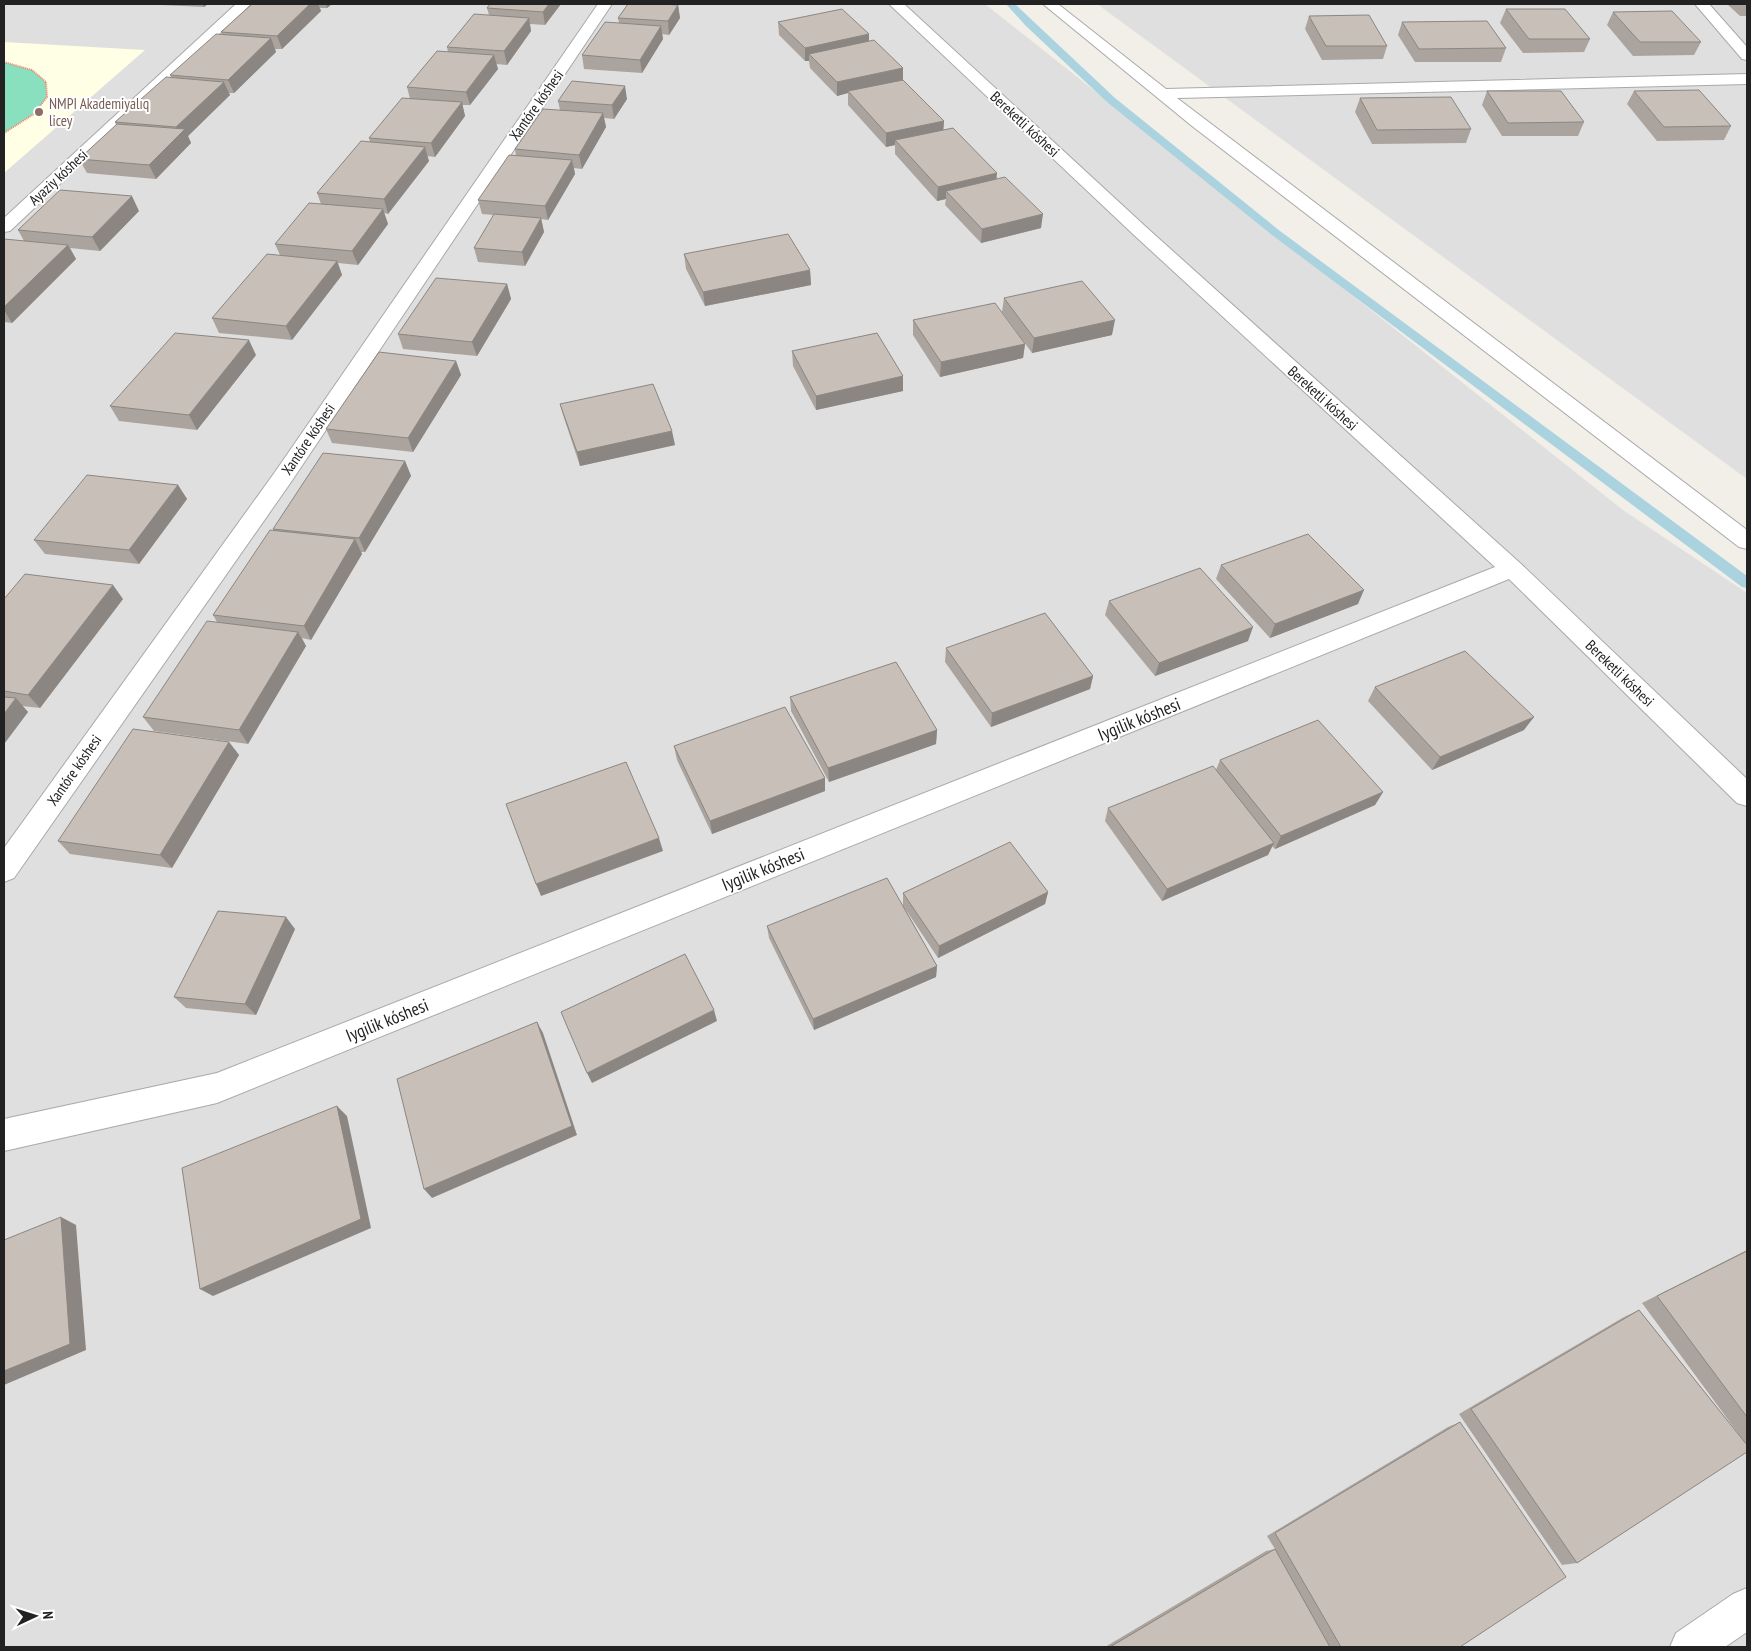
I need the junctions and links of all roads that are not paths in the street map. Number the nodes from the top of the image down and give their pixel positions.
1 (244, 4) edge
2 (605, 4) edge
3 (896, 4) edge
4 (1050, 4) edge
5 (1702, 4) edge
6 (1747, 56) edge
7 (1747, 79) edge
8 (1163, 94) junction
9 (4, 227) edge
10 (1747, 541) edge
11 (1512, 569) junction
12 (1747, 795) edge
13 (4, 870) edge
14 (4, 1135) edge
15 (1747, 1608) edge
16 (1690, 1647) edge

1 - 9 street, Ayaziy kóshesi
2 - 13 street, Xantóre kóshesi
3 - 11 street, Bereketli kóshesi
4 - 8 street
5 - 6 street
7 - 8 street
8 - 10 street
11 - 12 street, Bereketli kóshesi
11 - 14 street, Iygilik kóshesi
15 - 16 street

